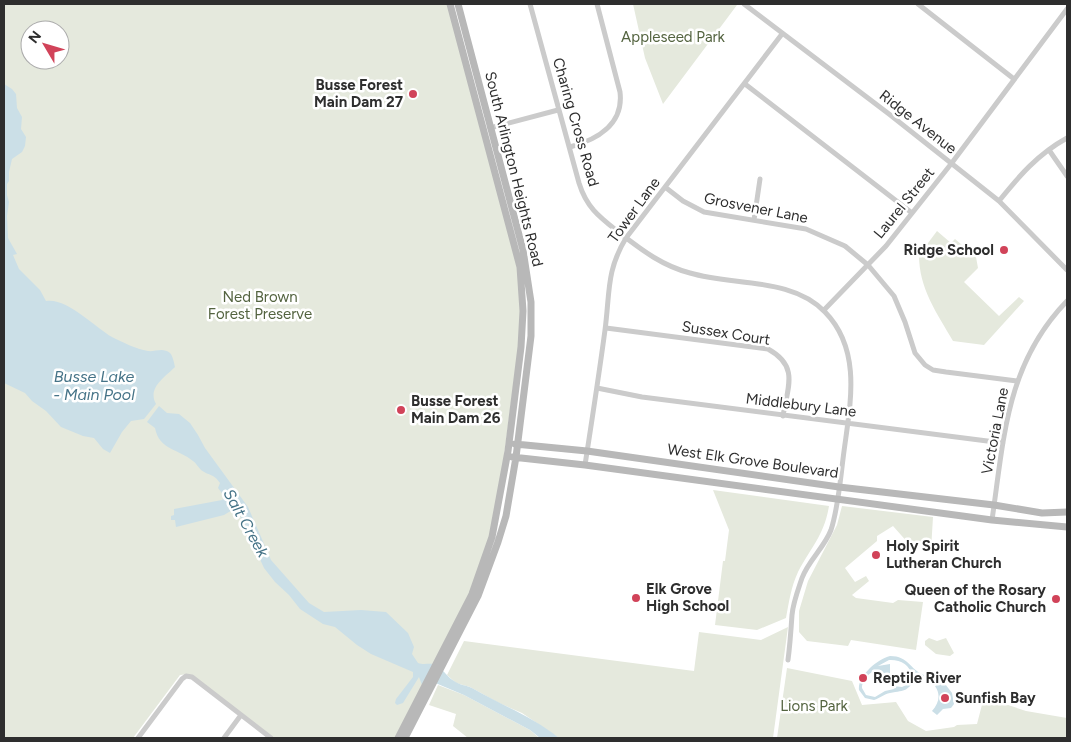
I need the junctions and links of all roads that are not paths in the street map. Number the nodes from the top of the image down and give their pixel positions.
1 (450, 4) edge
2 (458, 4) edge
3 (530, 4) edge
4 (597, 4) edge
5 (744, 4) edge
6 (918, 4) edge
7 (1067, 9) edge
8 (782, 34) junction
9 (1014, 79) junction
10 (745, 84) junction
11 (558, 110) junction
12 (490, 128) junction
13 (1067, 138) edge
14 (570, 147) junction
15 (1049, 150) junction
16 (952, 164) junction
17 (1067, 176) edge
18 (760, 179) dead end
19 (665, 187) junction
20 (999, 201) junction
21 (912, 213) junction
22 (754, 220) junction
23 (626, 238) junction
24 (868, 265) junction
25 (1067, 270) edge
26 (1067, 301) edge
27 (824, 310) junction
28 (606, 328) junction
29 (1017, 381) junction
30 (596, 388) junction
31 (783, 416) junction
32 (848, 423) junction
33 (509, 444) junction
34 (518, 444) junction
35 (1004, 444) junction
36 (587, 451) junction
37 (507, 457) junction
38 (516, 458) junction
39 (585, 465) junction
40 (839, 487) junction
41 (837, 499) junction
42 (994, 506) junction
43 (1067, 512) edge
44 (992, 520) junction
45 (1067, 527) edge
46 (788, 660) dead end
47 (440, 663) junction
48 (427, 689) junction
49 (241, 715) junction
50 (138, 738) edge
51 (224, 738) edge
52 (271, 738) edge
53 (398, 738) edge
54 (405, 738) edge

1 - 33 main road, South Arlington Heights Road
2 - 12 main road, South Arlington Heights Road
3 - 11 street, Charing Cross Road
4 - 14 street
5 - 8 street, Ridge Avenue
6 - 9 street
7 - 9 street, Laurel Street
8 - 10 street, Tower Lane
8 - 16 street, Ridge Avenue
9 - 16 street, Laurel Street
10 - 19 street, Tower Lane
10 - 21 street
11 - 12 street
11 - 14 street, Charing Cross Road
12 - 34 main road, South Arlington Heights Road
13 - 15 street
14 - 23 street, Charing Cross Road
15 - 17 street
15 - 20 street
16 - 20 street, Ridge Avenue
16 - 21 street, Laurel Street
18 - 22 street
19 - 22 street, Grosvener Lane
19 - 23 street, Tower Lane
20 - 25 street, Ridge Avenue
21 - 24 street, Laurel Street
22 - 24 street, Grosvener Lane
23 - 27 street, Charing Cross Road
23 - 28 street, Tower Lane
24 - 27 street, Laurel Street
24 - 29 street, Grosvener Lane
26 - 29 street, Victoria Lane
27 - 32 street, Charing Cross Road
28 - 30 street, Tower Lane
28 - 31 street, Sussex Court
29 - 35 street, Victoria Lane
30 - 31 street, Middlebury Lane
30 - 36 street, Tower Lane
31 - 32 street, Middlebury Lane
32 - 35 street, Middlebury Lane
32 - 40 street, Charing Cross Road
33 - 34 main road, West Elk Grove Boulevard
33 - 37 main road, South Arlington Heights Road
34 - 36 main road, West Elk Grove Boulevard
34 - 38 main road, South Arlington Heights Road
35 - 42 street, Victoria Lane
36 - 39 street, Tower Lane
36 - 40 main road, West Elk Grove Boulevard
37 - 38 main road, West Elk Grove Boulevard
37 - 47 main road, South Arlington Heights Road
38 - 39 main road, West Elk Grove Boulevard
38 - 47 main road, South Arlington Heights Road
39 - 41 main road, West Elk Grove Boulevard
40 - 41 street, Charing Cross Road
40 - 42 main road, West Elk Grove Boulevard
41 - 44 main road, West Elk Grove Boulevard
41 - 46 street, Charing Cross Road
42 - 43 main road, West Elk Grove Boulevard
42 - 44 street, Victoria Lane
44 - 45 main road, West Elk Grove Boulevard
47 - 48 main road, South Arlington Heights Road
48 - 53 main road, South Arlington Heights Road
48 - 54 main road, South Arlington Heights Road
49 - 50 street
49 - 51 street
49 - 52 street

